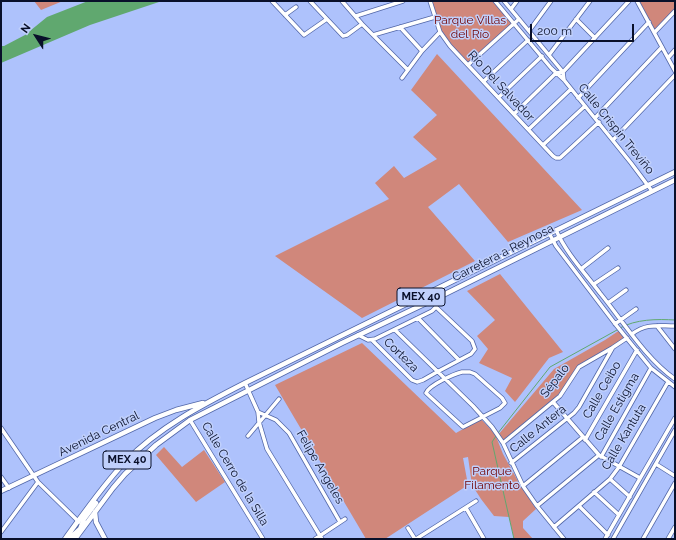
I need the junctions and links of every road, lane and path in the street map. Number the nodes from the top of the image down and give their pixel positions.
1 (272, 1) edge
2 (310, 1) edge
3 (342, 1) edge
4 (403, 1) edge
5 (430, 1) edge
6 (495, 1) edge
7 (504, 1) edge
8 (517, 1) edge
9 (551, 1) edge
10 (590, 1) edge
11 (629, 1) edge
12 (637, 1) edge
13 (296, 7) dead end
14 (511, 9) junction
15 (675, 11) edge
16 (285, 15) junction
17 (356, 16) junction
18 (435, 17) junction
19 (327, 19) junction
20 (519, 19) junction
21 (576, 19) junction
22 (649, 22) junction
23 (514, 23) junction
24 (362, 24) junction
25 (400, 27) junction
26 (529, 31) junction
27 (440, 32) junction
28 (655, 32) junction
29 (373, 35) junction
30 (595, 38) junction
31 (528, 40) junction
32 (662, 47) junction
33 (675, 50) edge
34 (422, 51) junction
35 (549, 55) junction
36 (542, 56) junction
37 (668, 58) junction
38 (468, 65) junction
39 (408, 70) junction
40 (675, 71) edge
41 (563, 72) junction
42 (556, 73) junction
43 (675, 75) edge
44 (402, 78) dead end
45 (564, 80) junction
46 (484, 81) junction
47 (571, 89) junction
48 (499, 97) junction
49 (578, 98) junction
50 (585, 106) junction
51 (514, 114) junction
52 (595, 118) junction
53 (599, 122) junction
54 (529, 129) junction
55 (613, 140) junction
56 (543, 145) junction
57 (675, 172) edge
58 (675, 180) edge
59 (648, 185) junction
60 (652, 191) junction
61 (556, 230) junction
62 (549, 233) junction
63 (559, 237) junction
64 (553, 240) junction
65 (608, 248) dead end
66 (618, 268) dead end
67 (582, 269) junction
68 (594, 284) junction
69 (626, 290) dead end
70 (438, 297) junction
71 (608, 303) junction
72 (436, 307) junction
73 (636, 309) dead end
74 (418, 318) junction
75 (622, 321) junction
76 (616, 324) junction
77 (657, 326) junction
78 (675, 326) edge
79 (358, 327) junction
80 (395, 330) junction
81 (630, 332) junction
82 (358, 335) junction
83 (625, 336) junction
84 (372, 340) junction
85 (342, 343) junction
86 (612, 348) junction
87 (675, 349) edge
88 (637, 350) junction
89 (459, 360) junction
90 (651, 368) junction
91 (437, 372) junction
92 (444, 378) junction
93 (675, 379) edge
94 (668, 382) junction
95 (245, 383) junction
96 (675, 388) edge
97 (248, 390) junction
98 (279, 399) dead end
99 (208, 402) junction
100 (553, 402) junction
101 (258, 412) junction
102 (266, 415) junction
103 (484, 417) junction
104 (675, 418) edge
105 (567, 419) junction
106 (190, 420) junction
107 (259, 422) junction
108 (1, 428) edge
109 (675, 430) edge
110 (248, 436) dead end
111 (584, 439) junction
112 (503, 443) junction
113 (600, 456) junction
114 (512, 463) junction
115 (656, 464) junction
116 (620, 467) junction
117 (34, 476) junction
118 (675, 476) edge
119 (640, 478) junction
120 (2, 479) edge
121 (610, 479) junction
122 (38, 482) junction
123 (675, 483) edge
124 (523, 486) junction
125 (9, 488) junction
126 (1, 492) edge
127 (594, 492) junction
128 (630, 497) junction
129 (476, 501) dead end
130 (537, 506) junction
131 (579, 506) junction
132 (466, 508) junction
133 (95, 512) junction
134 (619, 515) junction
135 (345, 519) dead end
136 (340, 522) junction
137 (81, 526) junction
138 (675, 527) edge
139 (408, 528) dead end
140 (554, 528) junction
141 (1, 532) edge
142 (608, 535) junction
143 (321, 537) edge
144 (65, 539) edge
145 (69, 539) edge
146 (74, 539) edge
147 (105, 539) edge
148 (263, 539) edge
149 (314, 539) edge
150 (415, 539) edge
151 (484, 539) edge
152 (564, 539) edge
153 (605, 539) edge
154 (614, 539) edge
155 (643, 539) edge
156 (668, 539) edge

1 - 16 street
2 - 19 street
3 - 17 street
4 - 17 street
5 - 18 street, Río Del Salvador
6 - 23 street, Calle Crispín Treviño
7 - 14 street
8 - 14 street
9 - 26 street
10 - 21 street
11 - 30 street
12 - 22 street
13 - 16 street
14 - 20 street
15 - 28 street
16 - 19 street
17 - 24 street
18 - 25 street
18 - 27 street, Río Del Salvador
19 - 24 street
20 - 23 street
20 - 26 street
21 - 30 street
21 - 35 street
22 - 28 street
22 - 49 street
23 - 31 street, Calle Crispín Treviño
23 - 38 street
24 - 29 street
25 - 29 street
25 - 34 street
26 - 35 street
27 - 34 street
27 - 38 street, Río Del Salvador
28 - 32 street
29 - 39 street
30 - 41 street
31 - 36 street, Calle Crispín Treviño
31 - 46 street
32 - 37 street
32 - 52 street
33 - 37 street
34 - 39 street
35 - 41 street
36 - 42 street, Calle Crispín Treviño
36 - 48 street
37 - 40 street
38 - 46 street, Río Del Salvador
39 - 44 street
41 - 42 street
41 - 45 street, Calle Crispín Treviño
42 - 45 street, Calle Crispín Treviño
42 - 51 street
43 - 55 street
45 - 47 street, Calle Crispín Treviño
46 - 48 street, Río Del Salvador
47 - 49 street, Calle Crispín Treviño
47 - 54 street
48 - 51 street, Río Del Salvador
49 - 50 street, Calle Crispín Treviño
50 - 52 street, Calle Crispín Treviño
50 - 56 street
51 - 54 street, Río Del Salvador
52 - 53 street, Calle Crispín Treviño
53 - 55 street, Calle Crispín Treviño
53 - 56 street, Río Del Salvador
54 - 56 street, Río Del Salvador
55 - 59 street, Calle Crispín Treviño
57 - 59 main road, Carretera a Reynosa / MEX 40
58 - 60 main road, Carretera a Reynosa / MEX 40
59 - 60 street, Calle Crispín Treviño
59 - 61 main road, Carretera a Reynosa / MEX 40
60 - 63 main road, Carretera a Reynosa / MEX 40
61 - 62 main road, Carretera a Reynosa / MEX 40
61 - 63 street
62 - 64 street
62 - 79 main road, Carretera a Reynosa / MEX 40
63 - 64 main road, Carretera a Reynosa / MEX 40
63 - 67 street
64 - 70 main road, Carretera a Reynosa / MEX 40
64 - 76 street
65 - 67 street
66 - 68 street
67 - 68 street
68 - 71 street
69 - 71 street
70 - 72 street
70 - 82 main road, Carretera a Reynosa / MEX 40
71 - 75 street
72 - 74 street
72 - 89 street
73 - 75 street
74 - 80 street
74 - 89 street
75 - 76 street
75 - 81 street
76 - 83 street
77 - 78 street
77 - 81 street
77 - 87 street
79 - 85 main road
79 - 95 main road, Carretera a Reynosa / MEX 40
80 - 84 street
80 - 91 street
81 - 83 street, Sépalo
81 - 93 street
82 - 84 street
82 - 85 main road, Carretera a Reynosa / MEX 40
83 - 86 street, Sépalo
83 - 88 street
84 - 91 street, Corteza
85 - 97 main road, Carretera a Reynosa / MEX 40
86 - 100 street, Sépalo
86 - 105 street, Calle Antera
88 - 90 street
88 - 111 street, Calle Ceibo
89 - 91 street
90 - 94 street
90 - 113 street, Calle Estigma
91 - 92 street
92 - 103 street
92 - 103 street
92 - 103 street
94 - 96 street
94 - 116 street, Calle Kantuta
95 - 97 street
95 - 99 main road, Carretera a Reynosa / MEX 40
97 - 101 street
97 - 106 main road, Carretera a Reynosa / MEX 40
98 - 102 street
99 - 117 main road, Avenida Central
99 - 137 main road, MEX 40
100 - 105 street
100 - 112 street, Sépalo
101 - 102 street, Felipe Angeles
101 - 107 street
102 - 107 street
102 - 136 street, Felipe Angeles
103 - 112 street
104 - 119 street
105 - 111 street
105 - 114 street, Calle Antera
106 - 133 main road, MEX 40
106 - 148 street, Calle Cerro de la Silla
107 - 110 street
107 - 143 street
108 - 117 street
109 - 115 street
111 - 113 street
111 - 124 street, Calle Ceibo
112 - 114 street
113 - 116 street
113 - 130 street, Calle Estigma
114 - 124 street
115 - 118 street
115 - 154 street
116 - 119 street
116 - 121 street, Calle Kantuta
117 - 122 street
117 - 125 main road, Avenida Central
119 - 128 street
120 - 125 street
121 - 127 street, Calle Kantuta
121 - 128 street
122 - 137 street
122 - 141 street
123 - 155 street
124 - 130 street
125 - 126 main road, Avenida Central
127 - 131 street, Calle Kantuta
127 - 134 street
128 - 134 street
129 - 132 street
130 - 140 street
131 - 140 street, Calle Kantuta
131 - 142 street
132 - 150 street
132 - 151 street
133 - 137 main road, MEX 40
133 - 147 main road
134 - 142 street
135 - 136 street
136 - 143 street
137 - 144 main road, MEX 40
137 - 145 main road
137 - 146 main road, MEX 40
138 - 156 street
139 - 150 street
140 - 152 street
142 - 153 street
143 - 149 street

